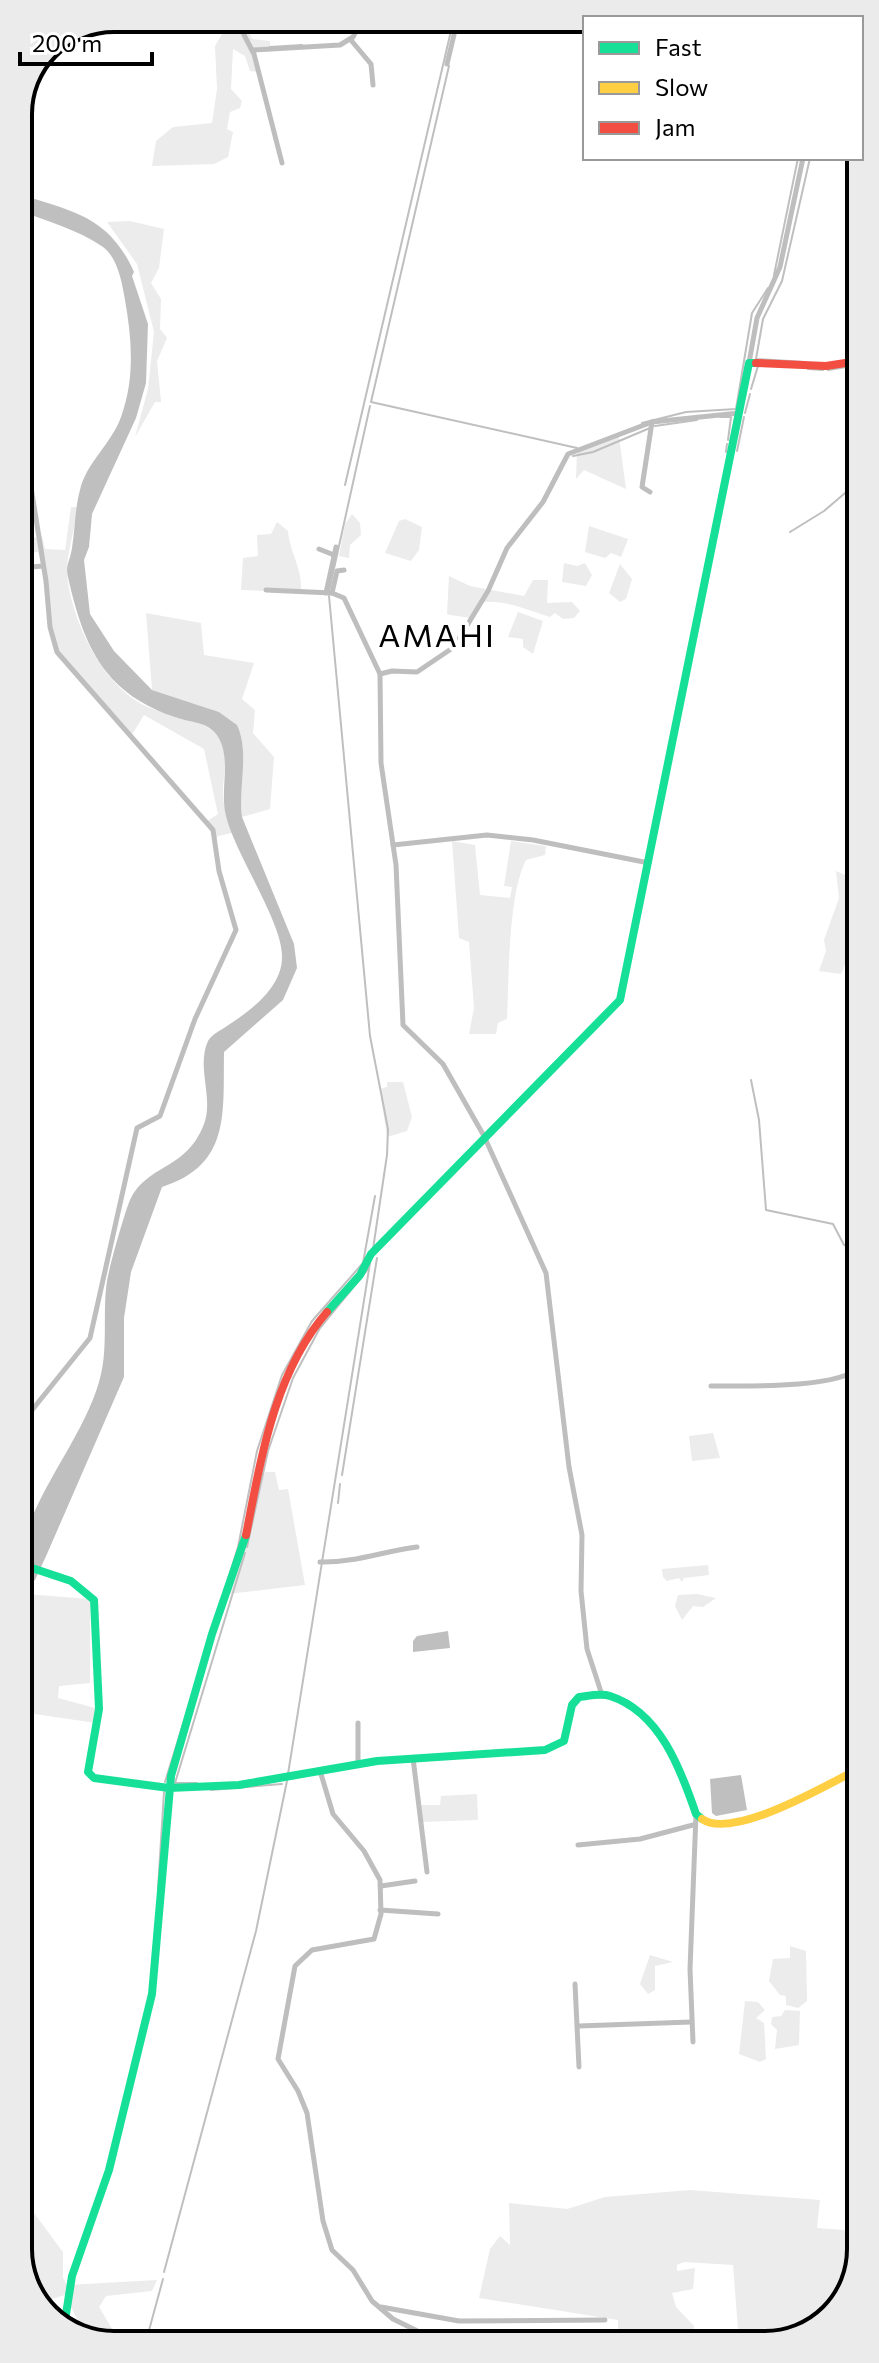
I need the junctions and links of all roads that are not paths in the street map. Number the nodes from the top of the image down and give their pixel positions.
1 (243, 32) edge
2 (354, 32) edge
3 (455, 32) edge
4 (350, 39) junction
5 (252, 50) junction
6 (447, 64) dead end
7 (373, 85) dead end
8 (803, 160) edge
9 (282, 163) dead end
10 (749, 363) junction
11 (847, 363) edge
12 (739, 413) junction
13 (652, 422) junction
14 (650, 492) dead end
15 (32, 495) edge
16 (336, 547) dead end
17 (319, 549) dead end
18 (334, 555) junction
19 (43, 566) junction
20 (32, 567) edge
21 (344, 570) dead end
22 (266, 590) dead end
23 (329, 594) junction
24 (380, 674) junction
25 (393, 845) junction
26 (650, 863) junction
27 (484, 1136) junction
28 (847, 1378) edge
29 (711, 1386) dead end
30 (32, 1410) edge
31 (417, 1547) dead end
32 (323, 1562) dead end
33 (32, 1568) edge
34 (602, 1695) junction
35 (358, 1723) dead end
36 (413, 1758) junction
37 (358, 1765) junction
38 (321, 1774) junction
39 (847, 1774) edge
40 (169, 1788) junction
41 (696, 1814) junction
42 (708, 1823) junction
43 (693, 1829) junction
44 (578, 1845) dead end
45 (427, 1872) dead end
46 (415, 1881) dead end
47 (381, 1886) junction
48 (380, 1910) junction
49 (438, 1914) dead end
50 (575, 1984) dead end
51 (691, 2022) junction
52 (579, 2026) junction
53 (693, 2042) dead end
54 (579, 2067) dead end
55 (380, 2307) junction
56 (66, 2315) edge
57 (605, 2320) dead end
58 (418, 2331) edge

1 - 5 street
2 - 4 street
3 - 6 street
4 - 5 street
4 - 7 street
5 - 9 street
8 - 10 street
10 - 11 street
10 - 12 street
12 - 13 street
12 - 26 street
13 - 14 street
13 - 24 street
15 - 19 street
16 - 18 street
17 - 18 street
18 - 23 street
19 - 20 street
19 - 30 street
21 - 23 street
22 - 23 street
23 - 24 street
24 - 25 street
25 - 26 street
25 - 27 street
26 - 27 street
27 - 34 street
27 - 40 street
28 - 29 street
31 - 32 street
33 - 40 street
34 - 36 street
34 - 41 street
35 - 37 street
36 - 37 street
36 - 45 street
37 - 38 street
38 - 40 street
38 - 47 street
39 - 42 street
40 - 56 street
41 - 42 street
41 - 43 street
42 - 43 street
43 - 44 street
43 - 51 street
46 - 47 street
47 - 48 street
48 - 49 street
48 - 55 street
50 - 52 street
51 - 52 street
51 - 53 street
52 - 54 street
55 - 57 street
55 - 58 street

